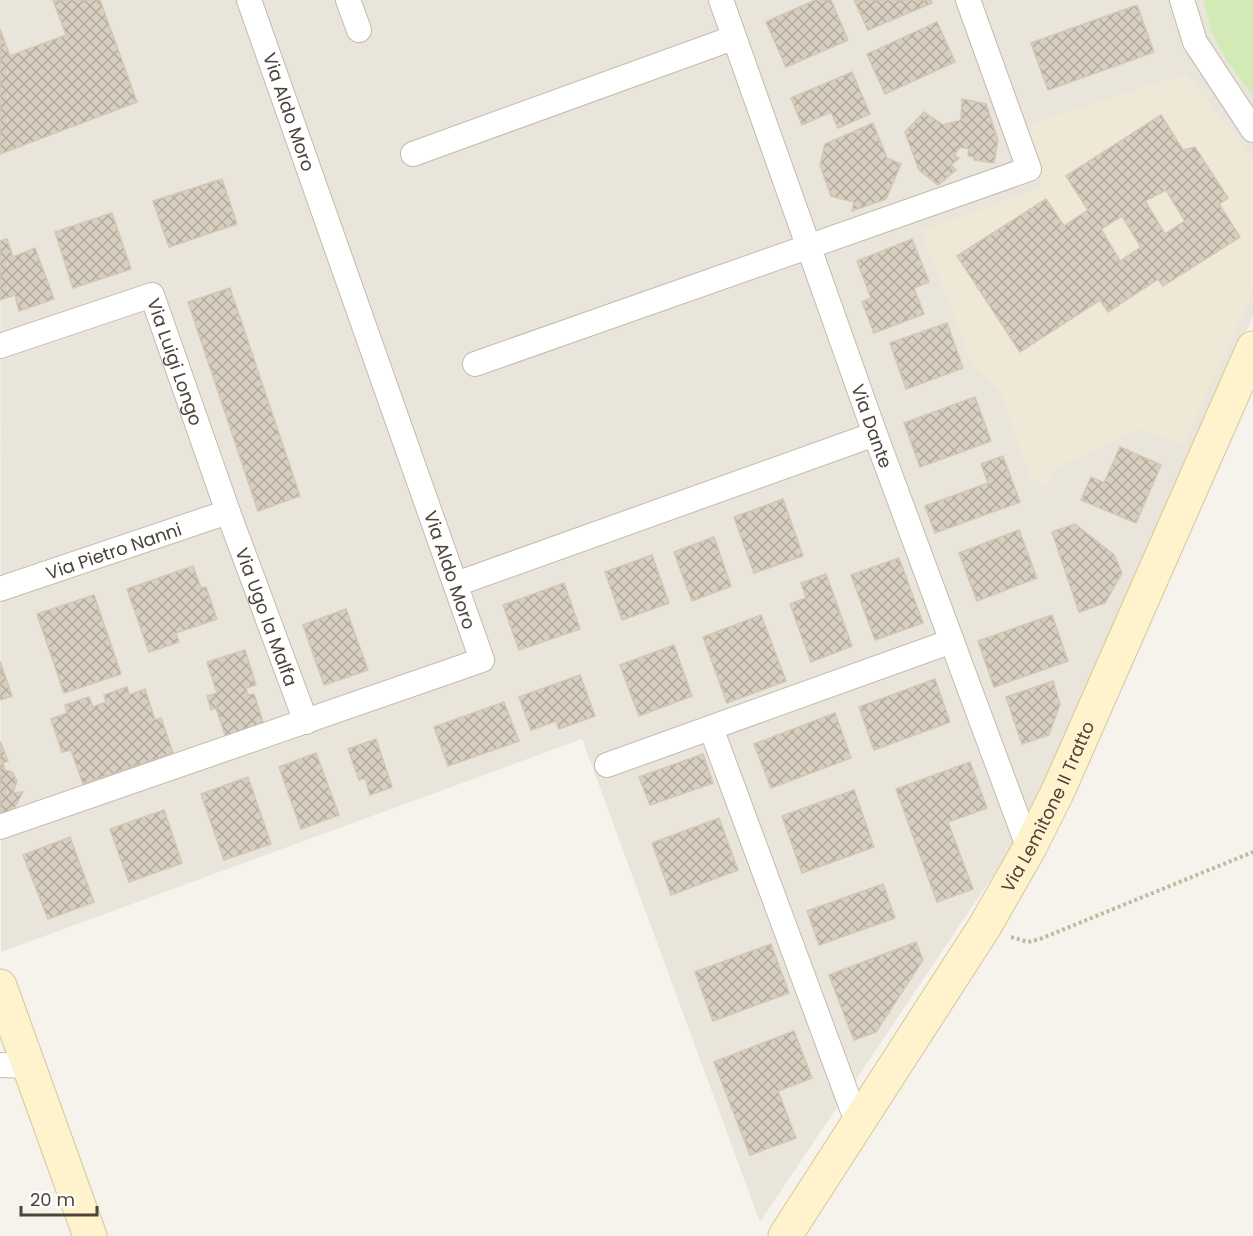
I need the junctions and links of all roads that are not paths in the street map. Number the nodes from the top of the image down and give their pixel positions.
1 (249, 0) edge
2 (348, 0) edge
3 (721, 0) edge
4 (968, 0) edge
5 (1182, 0) edge
6 (359, 30) dead end
7 (733, 38) junction
8 (1253, 130) edge
9 (412, 154) dead end
10 (808, 246) junction
11 (0, 346) edge
12 (1253, 348) edge
13 (475, 364) dead end
14 (875, 434) junction
15 (228, 512) junction
16 (456, 584) junction
17 (0, 589) edge
18 (952, 640) junction
19 (306, 722) junction
20 (711, 728) junction
21 (607, 765) dead end
22 (0, 827) edge
23 (1029, 849) junction
24 (0, 986) edge
25 (14, 1065) edge
26 (857, 1122) junction
27 (90, 1236) edge
28 (785, 1236) edge

1 - 16 street, Via Aldo Moro
2 - 6 street
3 - 7 street, Via Dante
4 - 10 street
5 - 8 street
7 - 9 street
7 - 10 street, Via Dante
10 - 13 street
10 - 14 street, Via Dante
11 - 15 street, Via Luigi Longo
12 - 23 street, Via Lemitone II Tratto
14 - 16 street
14 - 18 street, Via Dante
15 - 17 street, Via Pietro Nanni
15 - 19 street, Via Ugo la Malfa
16 - 19 street, Via Aldo Moro
18 - 20 street
18 - 23 street, Via Dante
19 - 22 street, Via Aldo Moro
20 - 21 street
20 - 26 street
23 - 26 street, Via Lemitone II Tratto
24 - 25 street
25 - 27 street
26 - 28 street, Via Lemitone II Tratto

